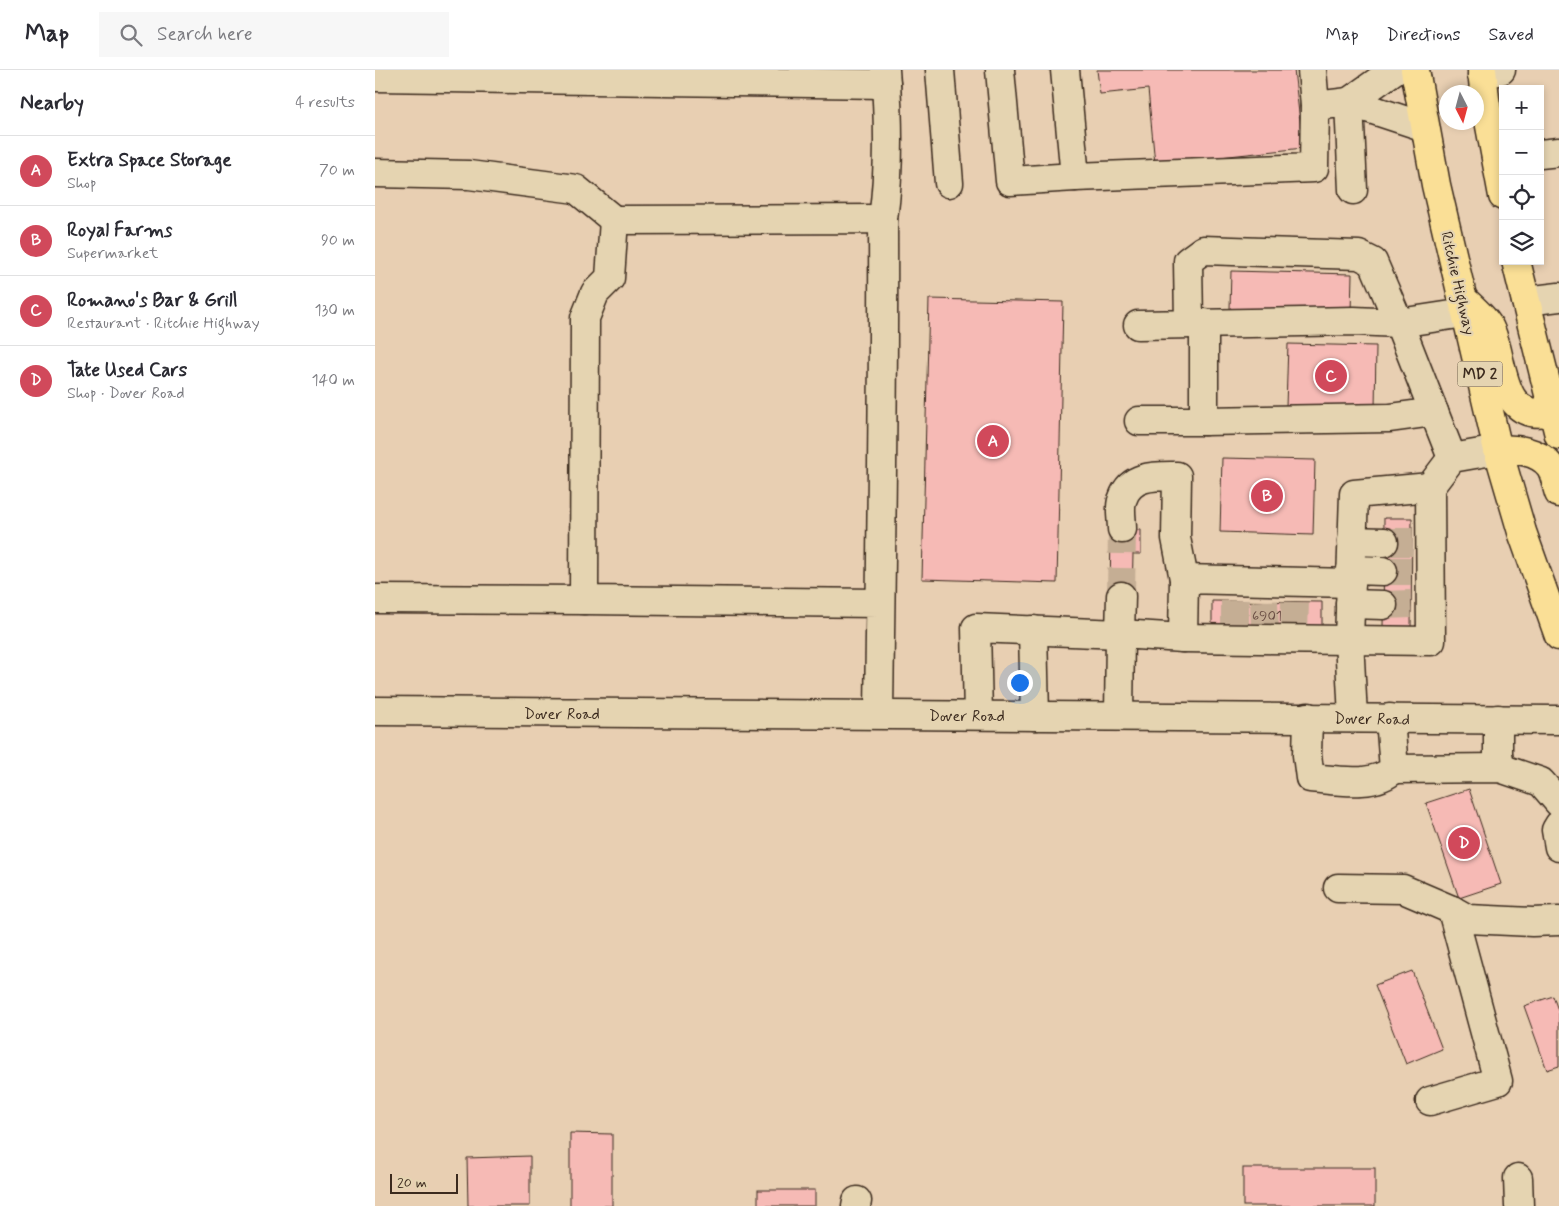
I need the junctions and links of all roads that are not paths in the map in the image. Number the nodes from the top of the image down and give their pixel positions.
1 (940, 70) edge
2 (1000, 70) edge
3 (1065, 70) edge
4 (1312, 70) edge
5 (1394, 70) edge
6 (1415, 70) edge
7 (1488, 72) edge
8 (486, 74) edge
9 (375, 77) edge
10 (885, 77) edge
11 (1349, 102) junction
12 (1315, 106) junction
13 (1425, 127) junction
14 (1559, 152) edge
15 (1544, 154) edge
16 (1499, 159) edge
17 (375, 173) edge
18 (1075, 177) junction
19 (949, 183) dead end
20 (1353, 190) dead end
21 (883, 219) junction
22 (613, 220) junction
23 (1517, 265) edge
24 (1559, 297) edge
25 (1526, 301) junction
26 (1464, 305) junction
27 (1197, 323) junction
28 (1399, 323) junction
29 (1138, 325) dead end
30 (1555, 410) edge
31 (1434, 412) junction
32 (1139, 421) dead end
33 (1204, 421) junction
34 (1498, 450) junction
35 (1452, 458) junction
36 (1430, 487) junction
37 (1559, 493) edge
38 (1122, 529) tunnel mouth
39 (1352, 541) junction
40 (1384, 542) tunnel mouth
41 (1383, 571) tunnel mouth
42 (1185, 579) junction
43 (1351, 585) junction
44 (1121, 596) tunnel mouth
45 (375, 598) edge
46 (584, 600) junction
47 (880, 603) junction
48 (1383, 605) tunnel mouth
49 (1033, 630) junction
50 (1120, 634) junction
51 (1559, 636) edge
52 (1183, 638) junction
53 (1349, 640) junction
54 (375, 711) edge
55 (879, 714) junction
56 (978, 715) junction
57 (1035, 716) junction
58 (1119, 716) junction
59 (1308, 717) junction
60 (1353, 717) junction
61 (1390, 718) junction
62 (1498, 719) junction
63 (1559, 720) edge
64 (1501, 768) junction
65 (1393, 769) junction
66 (1559, 803) edge
67 (1559, 825) edge
68 (1559, 847) edge
69 (1338, 888) dead end
70 (1452, 910) junction
71 (1559, 921) edge
72 (1430, 1101) dead end
73 (1518, 1178) dead end
74 (1519, 1206) edge

1 - 19 street
2 - 18 street
3 - 18 street
4 - 12 street
5 - 11 street
6 - 13 main road, Ritchie Highway / MD 2
7 - 16 main road
8 - 9 street
8 - 10 street
10 - 21 street
11 - 12 street
11 - 13 street
11 - 20 street
12 - 18 street
13 - 26 main road, Ritchie Highway / MD 2
14 - 15 street
17 - 22 street
21 - 22 street
21 - 47 street
22 - 46 street
23 - 25 main road
24 - 25 street
25 - 30 main road
26 - 28 street
26 - 30 main road
26 - 34 main road, Ritchie Highway / MD 2
27 - 28 street
27 - 28 street
27 - 29 street
27 - 33 street
28 - 31 street
31 - 33 street
31 - 35 street
32 - 33 street
34 - 35 street
34 - 37 main road
34 - 51 main road, Ritchie Highway / MD 2
35 - 36 street
36 - 39 street
36 - 53 street
38 - 42 street
39 - 40 street
39 - 43 street
41 - 43 street
42 - 43 street
42 - 52 street
43 - 48 street
43 - 53 street
44 - 50 street
45 - 46 street
46 - 47 street
47 - 55 street
49 - 50 street
49 - 56 street
49 - 57 street
50 - 52 street
50 - 58 street
52 - 53 street
53 - 60 street
54 - 55 street, Dover Road
55 - 56 street, Dover Road
56 - 57 street, Dover Road
57 - 58 street, Dover Road
58 - 59 street, Dover Road
59 - 60 street, Dover Road
59 - 65 street
60 - 61 street, Dover Road
61 - 62 street, Dover Road
61 - 65 street
62 - 63 street, Dover Road
62 - 64 street
64 - 65 street
64 - 66 street
67 - 68 street
69 - 70 street
70 - 71 street
70 - 72 street
73 - 74 street

